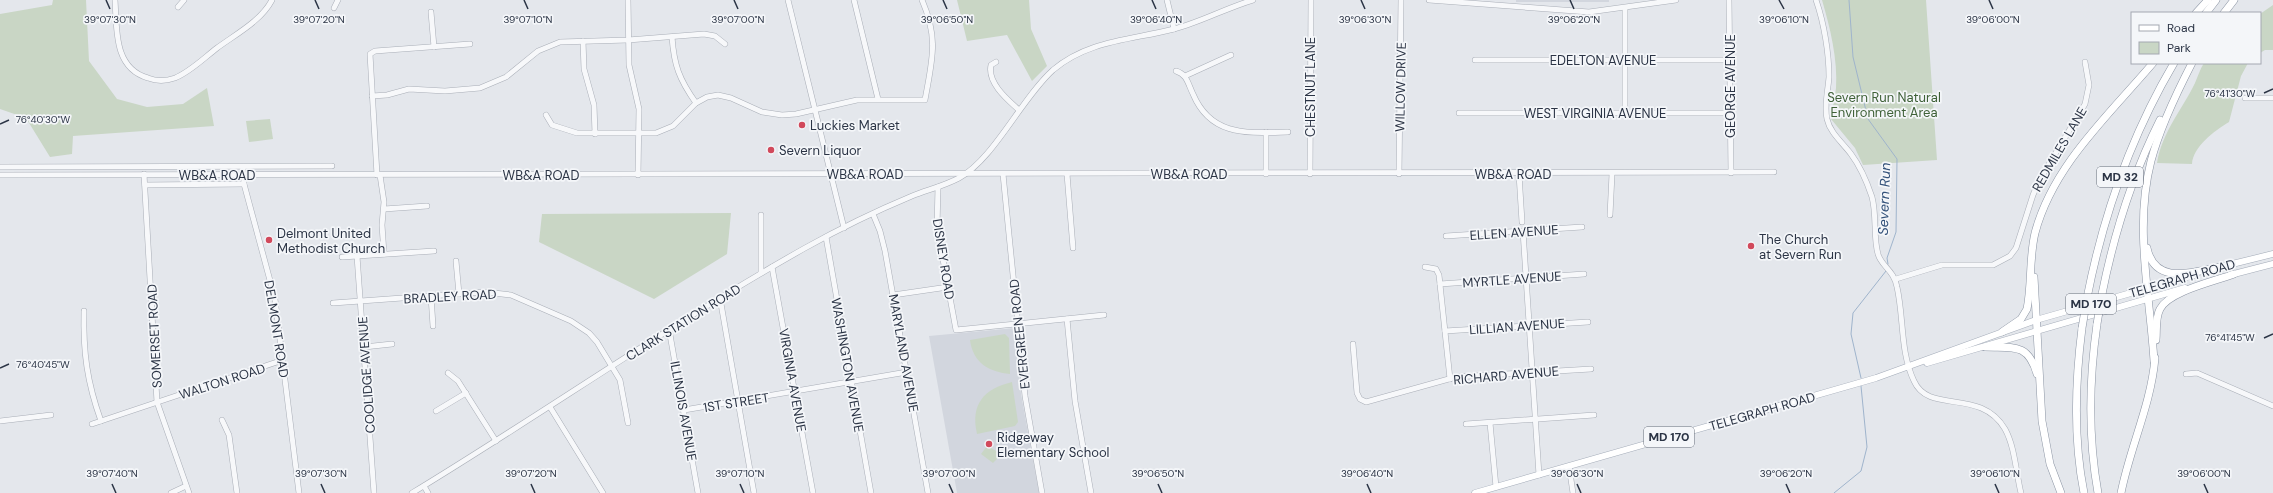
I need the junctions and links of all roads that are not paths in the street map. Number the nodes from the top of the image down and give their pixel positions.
1 (116, 0) edge
2 (184, 0) edge
3 (272, 0) edge
4 (338, 0) edge
5 (628, 0) edge
6 (788, 0) edge
7 (854, 0) edge
8 (922, 0) edge
9 (1167, 0) edge
10 (1253, 0) edge
11 (1311, 0) edge
12 (1401, 0) edge
13 (1429, 0) edge
14 (1676, 0) edge
15 (1729, 0) edge
16 (1816, 0) edge
17 (2208, 0) edge
18 (2216, 0) edge
19 (2234, 0) edge
20 (178, 7) dead end
21 (334, 8) dead end
22 (1625, 8) junction
23 (431, 12) dead end
24 (2197, 12) edge
25 (2207, 12) edge
26 (2225, 12) edge
27 (1174, 29) junction
28 (672, 36) junction
29 (628, 40) junction
30 (583, 41) junction
31 (470, 44) dead end
32 (725, 44) dead end
33 (434, 47) junction
34 (1231, 55) dead end
35 (1475, 60) dead end
36 (1625, 60) junction
37 (1730, 60) junction
38 (996, 62) dead end
39 (2085, 62) dead end
40 (2152, 64) edge
41 (2173, 64) edge
42 (2191, 64) edge
43 (2192, 64) edge
44 (1176, 71) dead end
45 (1185, 76) junction
46 (372, 96) junction
47 (2245, 98) dead end
48 (2273, 98) edge
49 (878, 99) junction
50 (696, 102) junction
51 (815, 110) junction
52 (1019, 110) junction
53 (1459, 113) dead end
54 (1625, 113) junction
55 (1730, 113) junction
56 (546, 115) dead end
57 (1266, 132) junction
58 (1288, 132) dead end
59 (595, 134) junction
60 (639, 134) junction
61 (332, 166) dead end
62 (0, 167) edge
63 (243, 167) junction
64 (1774, 172) dead end
65 (1731, 173) junction
66 (144, 174) junction
67 (966, 174) junction
68 (1003, 174) junction
69 (1067, 174) junction
70 (1266, 174) junction
71 (1310, 174) junction
72 (1399, 174) junction
73 (1519, 174) junction
74 (1612, 174) junction
75 (0, 175) edge
76 (243, 175) junction
77 (379, 175) junction
78 (638, 175) junction
79 (830, 175) junction
80 (244, 184) junction
81 (145, 185) junction
82 (938, 187) junction
83 (427, 206) dead end
84 (384, 209) junction
85 (761, 214) dead end
86 (872, 214) junction
87 (1610, 215) dead end
88 (1522, 222) dead end
89 (1582, 227) dead end
90 (844, 228) junction
91 (1523, 231) junction
92 (2144, 231) junction
93 (1446, 236) dead end
94 (826, 237) junction
95 (2033, 247) junction
96 (1073, 248) dead end
97 (434, 251) dead end
98 (384, 254) junction
99 (2273, 254) edge
100 (357, 256) junction
101 (342, 257) dead end
102 (456, 261) dead end
103 (2273, 264) edge
104 (772, 267) junction
105 (1425, 267) dead end
106 (2220, 267) junction
107 (761, 273) junction
108 (1584, 274) dead end
109 (2234, 274) junction
110 (1527, 278) junction
111 (1896, 279) junction
112 (1440, 284) junction
113 (948, 286) junction
114 (2147, 288) junction
115 (459, 294) junction
116 (893, 295) junction
117 (431, 296) junction
118 (720, 298) junction
119 (2148, 299) junction
120 (361, 301) junction
121 (333, 303) dead end
122 (84, 311) dead end
123 (1104, 315) dead end
124 (1067, 319) junction
125 (2036, 320) junction
126 (1588, 322) dead end
127 (1018, 324) junction
128 (1529, 325) junction
129 (433, 326) dead end
130 (669, 329) junction
131 (1445, 331) junction
132 (2036, 331) junction
133 (2002, 332) junction
134 (392, 344) dead end
135 (1353, 344) dead end
136 (364, 347) junction
137 (1985, 347) junction
138 (283, 360) junction
139 (2154, 361) junction
140 (612, 366) junction
141 (1910, 367) junction
142 (1591, 369) dead end
143 (907, 372) junction
144 (1532, 372) junction
145 (448, 373) dead end
146 (2186, 374) dead end
147 (1450, 379) junction
148 (851, 382) junction
149 (2040, 386) junction
150 (796, 392) junction
151 (466, 393) junction
152 (739, 401) junction
153 (158, 402) junction
154 (2273, 406) edge
155 (550, 407) junction
156 (684, 410) junction
157 (436, 411) dead end
158 (51, 415) dead end
159 (1594, 415) dead end
160 (1535, 419) junction
161 (222, 420) dead end
162 (0, 421) edge
163 (101, 421) junction
164 (628, 423) dead end
165 (1490, 423) junction
166 (92, 424) dead end
167 (1466, 424) dead end
168 (496, 441) junction
169 (1570, 466) junction
170 (1539, 475) junction
171 (186, 486) junction
172 (424, 486) junction
173 (1496, 487) junction
174 (172, 493) edge
175 (189, 493) edge
176 (237, 493) edge
177 (299, 493) edge
178 (374, 493) edge
179 (412, 493) edge
180 (428, 493) edge
181 (604, 493) edge
182 (698, 493) edge
183 (754, 493) edge
184 (813, 493) edge
185 (871, 493) edge
186 (928, 493) edge
187 (1042, 493) edge
188 (1091, 493) edge
189 (1476, 493) edge
190 (1573, 493) edge
191 (2021, 493) edge
192 (2061, 493) edge
193 (2084, 493) edge
194 (2098, 493) edge
195 (2121, 493) edge

1 - 3 street
2 - 20 street
4 - 21 street
5 - 29 street
6 - 51 street
7 - 49 street
8 - 49 street
9 - 27 street
10 - 27 street
11 - 71 street, CHESTNUT LANE
12 - 72 street, WILLOW DRIVE
13 - 22 street
14 - 22 street
15 - 37 street, GEORGE AVENUE
16 - 111 street
17 - 24 highway
18 - 25 highway
19 - 26 highway
22 - 36 street
23 - 33 street
27 - 52 street
28 - 29 street
28 - 32 street
28 - 50 street
29 - 30 street
29 - 60 street
30 - 46 street
30 - 59 street
31 - 33 street
33 - 46 street
34 - 45 street
35 - 36 street, EDELTON AVENUE
36 - 37 street, EDELTON AVENUE
36 - 54 street
37 - 55 street, GEORGE AVENUE
38 - 52 street
39 - 111 street, REDMILES LANE
40 - 95 highway
41 - 193 highway, MD 32, bridge
42 - 194 highway, MD 32, bridge
43 - 92 highway
44 - 45 street
45 - 57 street
46 - 77 street
47 - 48 street
49 - 51 street
50 - 51 street
50 - 60 street
51 - 79 street
52 - 67 street
53 - 54 street, WEST VIRGINIA AVENUE
54 - 55 street, WEST VIRGINIA AVENUE
55 - 65 street, GEORGE AVENUE
56 - 59 street
57 - 58 street
57 - 70 street
59 - 60 street
60 - 78 street
61 - 63 street
62 - 63 street
63 - 76 street, DELMONT ROAD
64 - 65 street, WB&A ROAD
65 - 74 street, WB&A ROAD
66 - 75 street, WB&A ROAD
66 - 76 street, WB&A ROAD
66 - 81 street, SOMERSET ROAD
67 - 68 street, WB&A ROAD
67 - 79 street, WB&A ROAD
67 - 82 street, CLARK STATION ROAD
68 - 69 street, WB&A ROAD
68 - 127 street, EVERGREEN ROAD
69 - 70 street, WB&A ROAD
69 - 96 street
70 - 71 street, WB&A ROAD
71 - 72 street, WB&A ROAD
72 - 73 street, WB&A ROAD
73 - 74 street, WB&A ROAD
73 - 88 street
74 - 87 street
76 - 77 street, WB&A ROAD
76 - 80 street, DELMONT ROAD
77 - 78 street, WB&A ROAD
77 - 84 street
78 - 79 street, WB&A ROAD
79 - 90 street
80 - 81 street
80 - 138 street, DELMONT ROAD
81 - 153 street, SOMERSET ROAD
82 - 86 street, CLARK STATION ROAD
82 - 113 street, DISNEY ROAD
83 - 84 street
84 - 98 street
85 - 107 street
86 - 90 street, CLARK STATION ROAD
86 - 116 street, MARYLAND AVENUE
89 - 91 street, ELLEN AVENUE
90 - 94 street, CLARK STATION ROAD
91 - 93 street, ELLEN AVENUE
91 - 110 street
92 - 106 highway
92 - 114 highway
94 - 104 street, CLARK STATION ROAD
94 - 148 street, WASHINGTON AVENUE
95 - 125 highway
95 - 133 highway
97 - 98 street
98 - 100 street
99 - 106 main road, TELEGRAPH ROAD / MD 170
100 - 101 street
100 - 120 street, COOLIDGE AVENUE
102 - 115 street
103 - 109 main road, TELEGRAPH ROAD / MD 170
104 - 107 street, CLARK STATION ROAD
104 - 150 street, VIRGINIA AVENUE
105 - 112 street
106 - 114 main road, TELEGRAPH ROAD / MD 170
107 - 118 street, CLARK STATION ROAD
108 - 110 street, MYRTLE AVENUE
109 - 119 main road, TELEGRAPH ROAD / MD 170
109 - 139 highway
110 - 112 street, MYRTLE AVENUE
110 - 128 street
111 - 141 street
112 - 131 street
113 - 116 street
113 - 127 street, DISNEY ROAD
114 - 119 highway
114 - 125 main road, TELEGRAPH ROAD / MD 170
115 - 117 street, BRADLEY ROAD
115 - 140 street, BRADLEY ROAD
116 - 143 street, MARYLAND AVENUE
117 - 120 street, BRADLEY ROAD
117 - 129 street
118 - 130 street, CLARK STATION ROAD
118 - 152 street
119 - 132 main road, TELEGRAPH ROAD / MD 170
119 - 139 highway
120 - 121 street, BRADLEY ROAD
120 - 136 street, COOLIDGE AVENUE
122 - 163 street
123 - 124 street
124 - 127 street
124 - 188 street
125 - 132 highway
125 - 133 main road, TELEGRAPH ROAD / MD 170
126 - 128 street, LILLIAN AVENUE
127 - 187 street, EVERGREEN ROAD
128 - 131 street, LILLIAN AVENUE
128 - 144 street
130 - 140 street, CLARK STATION ROAD
130 - 156 street, ILLINOIS AVENUE
131 - 147 street
132 - 137 main road, TELEGRAPH ROAD / MD 170
132 - 149 highway
133 - 141 main road, TELEGRAPH ROAD / MD 170
134 - 136 street
135 - 147 street, RICHARD AVENUE
136 - 178 street, COOLIDGE AVENUE
137 - 141 main road, TELEGRAPH ROAD / MD 170
137 - 149 highway
138 - 153 street, WALTON ROAD
138 - 177 street, DELMONT ROAD
139 - 195 highway
140 - 155 street, CLARK STATION ROAD
140 - 164 street, BRADLEY ROAD
141 - 169 main road, TELEGRAPH ROAD / MD 170
141 - 191 street
142 - 144 street, RICHARD AVENUE
143 - 148 street, 1ST STREET
143 - 186 street, MARYLAND AVENUE
144 - 147 street, RICHARD AVENUE
144 - 160 street
145 - 151 street
146 - 154 street
148 - 150 street, 1ST STREET
148 - 185 street, WASHINGTON AVENUE
149 - 192 highway
150 - 152 street, 1ST STREET
150 - 184 street, VIRGINIA AVENUE
151 - 157 street
151 - 168 street
152 - 156 street, 1ST STREET
152 - 183 street
153 - 163 street, WALTON ROAD
153 - 171 street, SOMERSET ROAD
155 - 168 street, CLARK STATION ROAD
155 - 181 street
156 - 182 street, ILLINOIS AVENUE
158 - 162 street
159 - 160 street
160 - 165 street
160 - 170 street
161 - 176 street
163 - 166 street, WALTON ROAD
165 - 167 street
165 - 173 street
168 - 172 street, CLARK STATION ROAD
169 - 170 main road, TELEGRAPH ROAD / MD 170
169 - 190 street
170 - 173 main road, TELEGRAPH ROAD / MD 170
171 - 174 street
171 - 175 street, SOMERSET ROAD
172 - 179 street, CLARK STATION ROAD
172 - 180 street
173 - 189 main road, TELEGRAPH ROAD / MD 170

